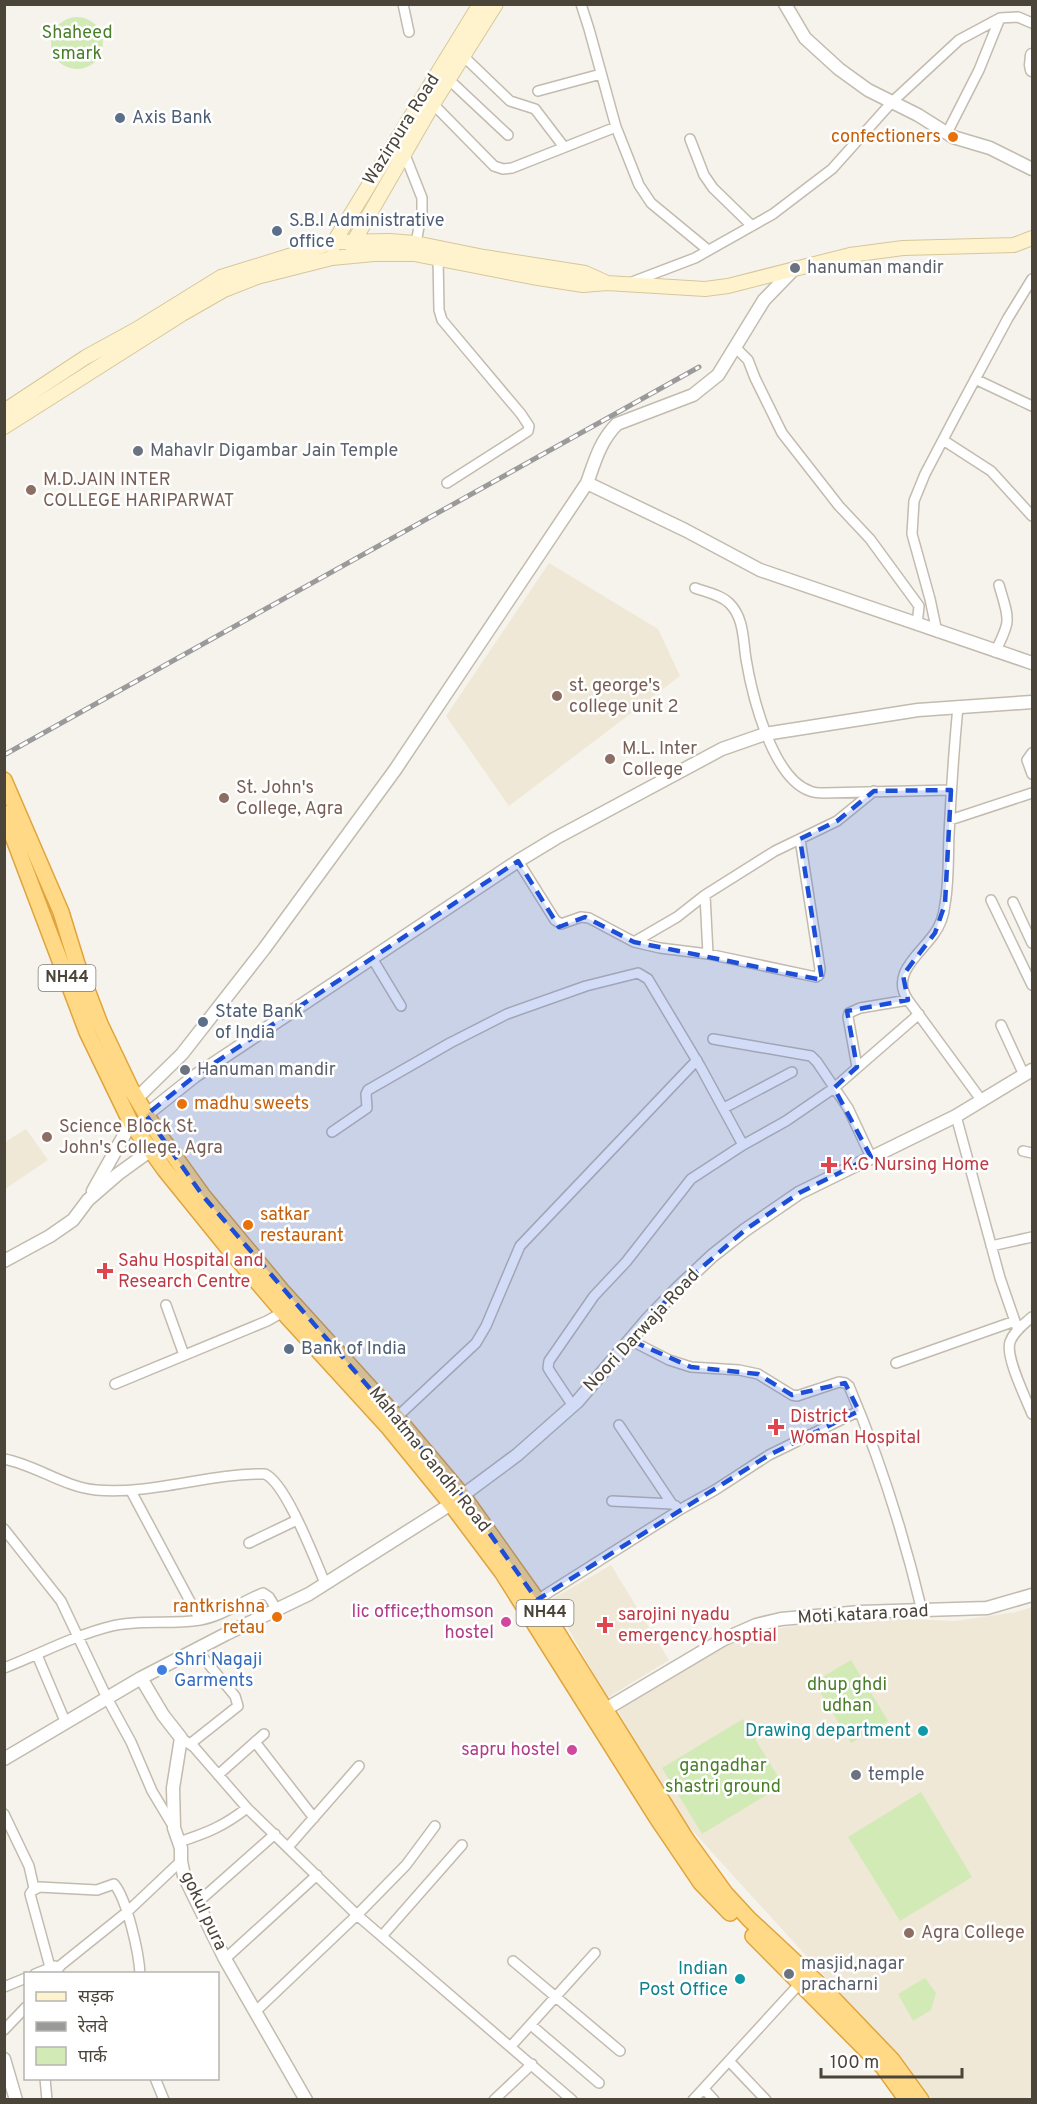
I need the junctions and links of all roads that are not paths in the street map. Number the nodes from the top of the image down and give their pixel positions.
1 (403, 4) edge
2 (480, 4) edge
3 (496, 4) edge
4 (581, 4) edge
5 (785, 4) edge
6 (1000, 18) junction
7 (1032, 23) edge
8 (408, 32) dead end
9 (458, 51) junction
10 (1032, 55) edge
11 (1032, 70) edge
12 (444, 74) junction
13 (601, 74) junction
14 (538, 91) dead end
15 (892, 102) junction
16 (433, 104) junction
17 (616, 127) junction
18 (947, 133) junction
19 (508, 135) dead end
20 (690, 139) dead end
21 (564, 147) junction
22 (405, 155) junction
23 (1032, 169) edge
24 (752, 226) junction
25 (1032, 238) edge
26 (354, 241) junction
27 (333, 242) junction
28 (415, 248) junction
29 (708, 250) junction
30 (352, 256) junction
31 (438, 257) junction
32 (332, 258) junction
33 (795, 268) junction
34 (1032, 279) edge
35 (607, 283) junction
36 (624, 285) junction
37 (735, 347) junction
38 (975, 379) junction
39 (1032, 406) edge
40 (4, 411) edge
41 (4, 427) edge
42 (943, 440) junction
43 (447, 483) dead end
44 (587, 483) junction
45 (1032, 516) edge
46 (999, 585) dead end
47 (696, 588) dead end
48 (917, 625) junction
49 (937, 632) junction
50 (995, 652) junction
51 (1032, 663) edge
52 (1032, 702) edge
53 (958, 706) junction
54 (765, 734) junction
55 (1032, 753) edge
56 (1032, 774) edge
57 (4, 780) edge
58 (951, 790) junction
59 (874, 791) junction
60 (1032, 793) edge
61 (4, 813) edge
62 (950, 820) junction
63 (18, 826) junction
64 (800, 839) junction
65 (518, 861) junction
66 (705, 895) junction
67 (991, 900) dead end
68 (1013, 902) dead end
69 (634, 942) junction
70 (1032, 943) edge
71 (708, 954) junction
72 (372, 958) junction
73 (1032, 985) edge
74 (908, 1000) junction
75 (401, 1006) dead end
76 (919, 1014) junction
77 (1001, 1025) dead end
78 (713, 1040) dead end
79 (697, 1060) junction
80 (857, 1067) junction
81 (792, 1072) dead end
82 (164, 1073) junction
83 (1028, 1073) edge
84 (180, 1088) junction
85 (834, 1088) junction
86 (137, 1098) junction
87 (982, 1101) junction
88 (724, 1108) junction
89 (146, 1115) junction
90 (956, 1116) junction
91 (131, 1123) junction
92 (332, 1132) dead end
93 (164, 1140) junction
94 (743, 1145) junction
95 (150, 1150) junction
96 (871, 1157) junction
97 (88, 1200) junction
98 (1032, 1237) edge
99 (991, 1246) junction
100 (4, 1261) edge
101 (166, 1305) dead end
102 (283, 1312) junction
103 (1032, 1317) edge
104 (1016, 1325) junction
105 (630, 1340) junction
106 (184, 1355) junction
107 (896, 1363) dead end
108 (115, 1384) dead end
109 (573, 1406) junction
110 (859, 1411) junction
111 (1032, 1414) edge
112 (396, 1416) junction
113 (619, 1425) dead end
114 (4, 1459) edge
115 (131, 1491) junction
116 (457, 1500) junction
117 (612, 1501) dead end
118 (676, 1507) junction
119 (297, 1520) junction
120 (4, 1529) edge
121 (249, 1543) dead end
122 (325, 1583) junction
123 (1032, 1595) edge
124 (537, 1600) junction
125 (277, 1610) junction
126 (922, 1611) junction
127 (200, 1620) junction
128 (78, 1637) junction
129 (196, 1649) junction
130 (37, 1655) junction
131 (4, 1668) edge
132 (141, 1678) junction
133 (107, 1698) junction
134 (606, 1709) junction
135 (65, 1721) junction
136 (264, 1734) dead end
137 (186, 1741) junction
138 (255, 1742) junction
139 (4, 1759) edge
140 (359, 1766) dead end
141 (218, 1775) junction
142 (247, 1808) junction
143 (4, 1814) edge
144 (314, 1818) junction
145 (435, 1826) dead end
146 (174, 1828) junction
147 (275, 1834) junction
148 (179, 1842) junction
149 (462, 1845) dead end
150 (288, 1847) junction
151 (181, 1861) junction
152 (317, 1875) junction
153 (34, 1888) junction
154 (197, 1903) junction
155 (127, 1912) junction
156 (357, 1915) junction
157 (382, 1936) junction
158 (595, 1953) dead end
159 (225, 1959) junction
160 (513, 1961) dead end
161 (52, 1970) edge
162 (140, 1972) edge
163 (805, 1978) junction
164 (24, 1979) edge
165 (4, 1987) edge
166 (557, 1997) junction
167 (24, 2009) edge
168 (256, 2011) junction
169 (531, 2025) junction
170 (4, 2030) edge
171 (512, 2045) junction
172 (620, 2051) dead end
173 (4, 2059) edge
174 (729, 2061) junction
175 (532, 2064) junction
176 (45, 2080) edge
177 (155, 2080) edge
178 (599, 2083) dead end
179 (704, 2088) junction
180 (16, 2100) edge
181 (47, 2100) edge
182 (164, 2100) edge
183 (306, 2100) edge
184 (494, 2100) edge
185 (572, 2100) edge
186 (693, 2100) edge
187 (714, 2100) edge
188 (766, 2100) edge
189 (907, 2100) edge
190 (921, 2100) edge

1 - 8 street
2 - 9 main road, Wazirpura Road
3 - 9 main road, Wazirpura Road
4 - 13 street
5 - 15 street
6 - 7 street
6 - 15 street
6 - 18 street
9 - 12 main road, Wazirpura Road
9 - 21 street
10 - 11 street
12 - 16 main road, Wazirpura Road
12 - 19 street
12 - 27 main road, Wazirpura Road
13 - 14 street
13 - 17 street
15 - 18 street
15 - 24 street
16 - 21 street
16 - 22 main road, Wazirpura Road
17 - 21 street
17 - 29 street
18 - 23 street
20 - 24 street
22 - 26 main road, Wazirpura Road
22 - 28 street
24 - 29 street
25 - 33 main road
26 - 27 main road
26 - 28 main road
26 - 30 main road, Wazirpura Road
27 - 32 main road, Wazirpura Road
27 - 40 main road
28 - 30 main road
28 - 31 main road
28 - 35 main road
29 - 36 street
30 - 32 main road
31 - 35 main road
31 - 43 street
32 - 41 main road
33 - 36 main road
33 - 37 street
34 - 38 street
35 - 36 main road
37 - 44 street
37 - 48 street
38 - 39 street
38 - 42 street
42 - 45 street
42 - 49 street
44 - 48 street
44 - 82 street
46 - 50 street
47 - 54 street
48 - 49 street
49 - 50 street
50 - 51 street
52 - 53 street
53 - 54 street
53 - 58 street
54 - 59 street
54 - 65 street
55 - 56 street
57 - 63 highway, Mahatma Gandhi Road / NH44
58 - 59 street
58 - 62 street
59 - 64 street
60 - 62 street
61 - 63 highway, Mahatma Gandhi Road / NH44
62 - 74 street
63 - 86 highway, Mahatma Gandhi Road / NH44
63 - 91 highway, Mahatma Gandhi Road / NH44
64 - 66 street
64 - 71 street
65 - 69 street
65 - 72 street
66 - 69 street
66 - 71 street
67 - 73 street
68 - 70 street
69 - 71 street
72 - 75 street
72 - 84 street
74 - 76 street
74 - 80 street
76 - 80 street
76 - 87 street
77 - 83 street
78 - 85 street
79 - 88 street
79 - 92 street
79 - 112 street
80 - 85 street
81 - 88 street
82 - 84 street
82 - 86 street
83 - 87 street, Noori Darwaja Road
84 - 89 street
85 - 94 street
85 - 96 street
86 - 89 highway, Mahatma Gandhi Road / NH44
87 - 90 street, Noori Darwaja Road
88 - 94 street
89 - 93 highway, Mahatma Gandhi Road / NH44
90 - 96 street, Noori Darwaja Road
90 - 99 street
91 - 95 highway, Mahatma Gandhi Road / NH44
91 - 97 street
93 - 95 street
93 - 112 highway, Mahatma Gandhi Road / NH44
94 - 109 street
95 - 97 street
95 - 102 highway, Mahatma Gandhi Road / NH44
96 - 105 street, Noori Darwaja Road
97 - 100 street
98 - 99 street
99 - 104 street
101 - 106 street
102 - 106 street
102 - 116 highway, Mahatma Gandhi Road / NH44
103 - 104 street
104 - 107 street
104 - 111 street
105 - 109 street, Noori Darwaja Road
105 - 110 street
106 - 108 street
109 - 116 street, Noori Darwaja Road
110 - 118 street
110 - 126 street
112 - 116 highway, Mahatma Gandhi Road / NH44
113 - 118 street
114 - 115 street
115 - 119 street
115 - 127 street
116 - 122 street, Noori Darwaja Road
116 - 124 highway, Mahatma Gandhi Road / NH44
116 - 163 highway, Mahatma Gandhi Road / NH44
117 - 118 street
118 - 124 street
119 - 121 street
119 - 122 street
120 - 128 street
122 - 125 street, Noori Darwaja Road
123 - 126 street, Moti katara road
124 - 134 highway, Mahatma Gandhi Road / NH44
125 - 127 street
125 - 129 street, Noori Darwaja Road
126 - 134 street, Moti katara road
127 - 128 street
128 - 130 street
128 - 133 street
129 - 132 street, Noori Darwaja Road
129 - 137 street
130 - 131 street
130 - 135 street
132 - 133 street, Noori Darwaja Road
132 - 137 street
133 - 135 street, Noori Darwaja Road
133 - 146 street
134 - 163 highway, Mahatma Gandhi Road / NH44
135 - 139 street, Noori Darwaja Road
136 - 138 street
137 - 141 street
137 - 146 street, gokul pura
138 - 141 street
138 - 144 street
140 - 144 street
141 - 142 street
142 - 147 street
142 - 148 street
143 - 153 street
144 - 150 street
145 - 156 street
146 - 148 street, gokul pura
147 - 150 street
147 - 154 street
148 - 151 street, gokul pura
149 - 157 street
150 - 152 street
151 - 154 street, gokul pura
151 - 155 street
152 - 156 street
152 - 159 street
153 - 155 street
153 - 161 street
154 - 159 street, gokul pura
155 - 161 street
155 - 162 street
156 - 157 street
156 - 168 street
157 - 171 street
158 - 166 street
159 - 168 street, gokul pura
160 - 166 street
163 - 174 street
163 - 189 highway, Mahatma Gandhi Road / NH44
163 - 190 highway, Mahatma Gandhi Road / NH44
164 - 165 street
166 - 169 street
166 - 172 street
167 - 170 street
168 - 183 street, gokul pura
169 - 171 street
169 - 178 street
171 - 175 street
173 - 180 street
174 - 179 street
174 - 188 street
175 - 184 street
175 - 185 street
176 - 181 street
177 - 182 street
179 - 186 street
179 - 187 street

